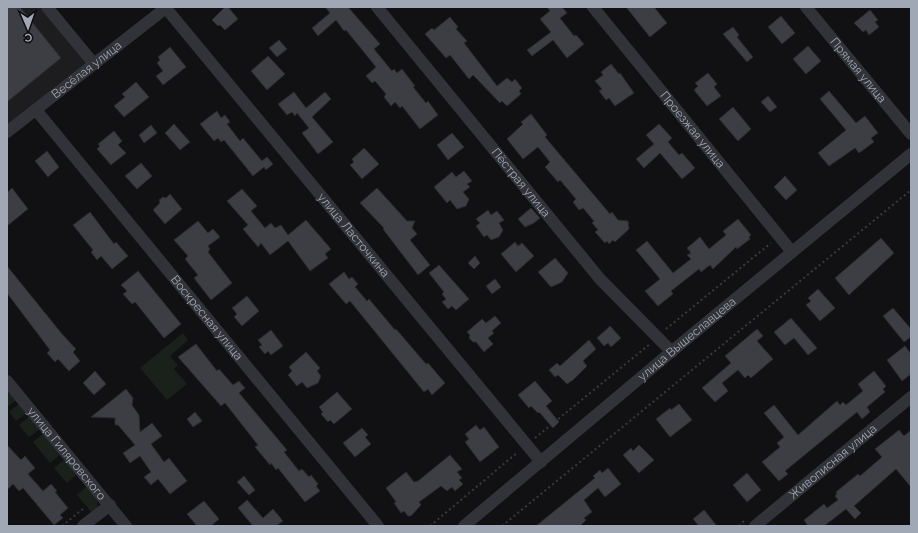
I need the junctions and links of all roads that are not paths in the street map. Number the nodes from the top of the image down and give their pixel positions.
1 (47, 7) edge
2 (166, 7) edge
3 (377, 7) edge
4 (593, 7) edge
5 (806, 7) edge
6 (94, 64) junction
7 (36, 110) junction
8 (7, 132) edge
9 (911, 134) edge
10 (911, 154) edge
11 (792, 252) junction
12 (672, 352) junction
13 (7, 381) edge
14 (911, 397) edge
15 (541, 462) junction
16 (110, 505) junction
17 (83, 526) edge
18 (126, 526) edge
19 (378, 526) edge
20 (464, 526) edge
21 (755, 526) edge

1 - 6 street
2 - 6 street, Весёлая улица
2 - 15 street, улица Ласточкина
3 - 12 street, Пёстрая улица
4 - 11 street, Проезжая улица
5 - 9 street, Прямая улица
6 - 7 street, Весёлая улица
7 - 8 street, Весёлая улица
7 - 19 street, Воскресная улица
10 - 11 street, улица Вышеславцева
11 - 12 street, улица Вышеславцева
12 - 15 street, улица Вышеславцева
13 - 16 street, улица Гиляровского
14 - 21 street, Живописная улица
15 - 20 street, улица Вышеславцева
16 - 17 street
16 - 18 street, улица Гиляровского

